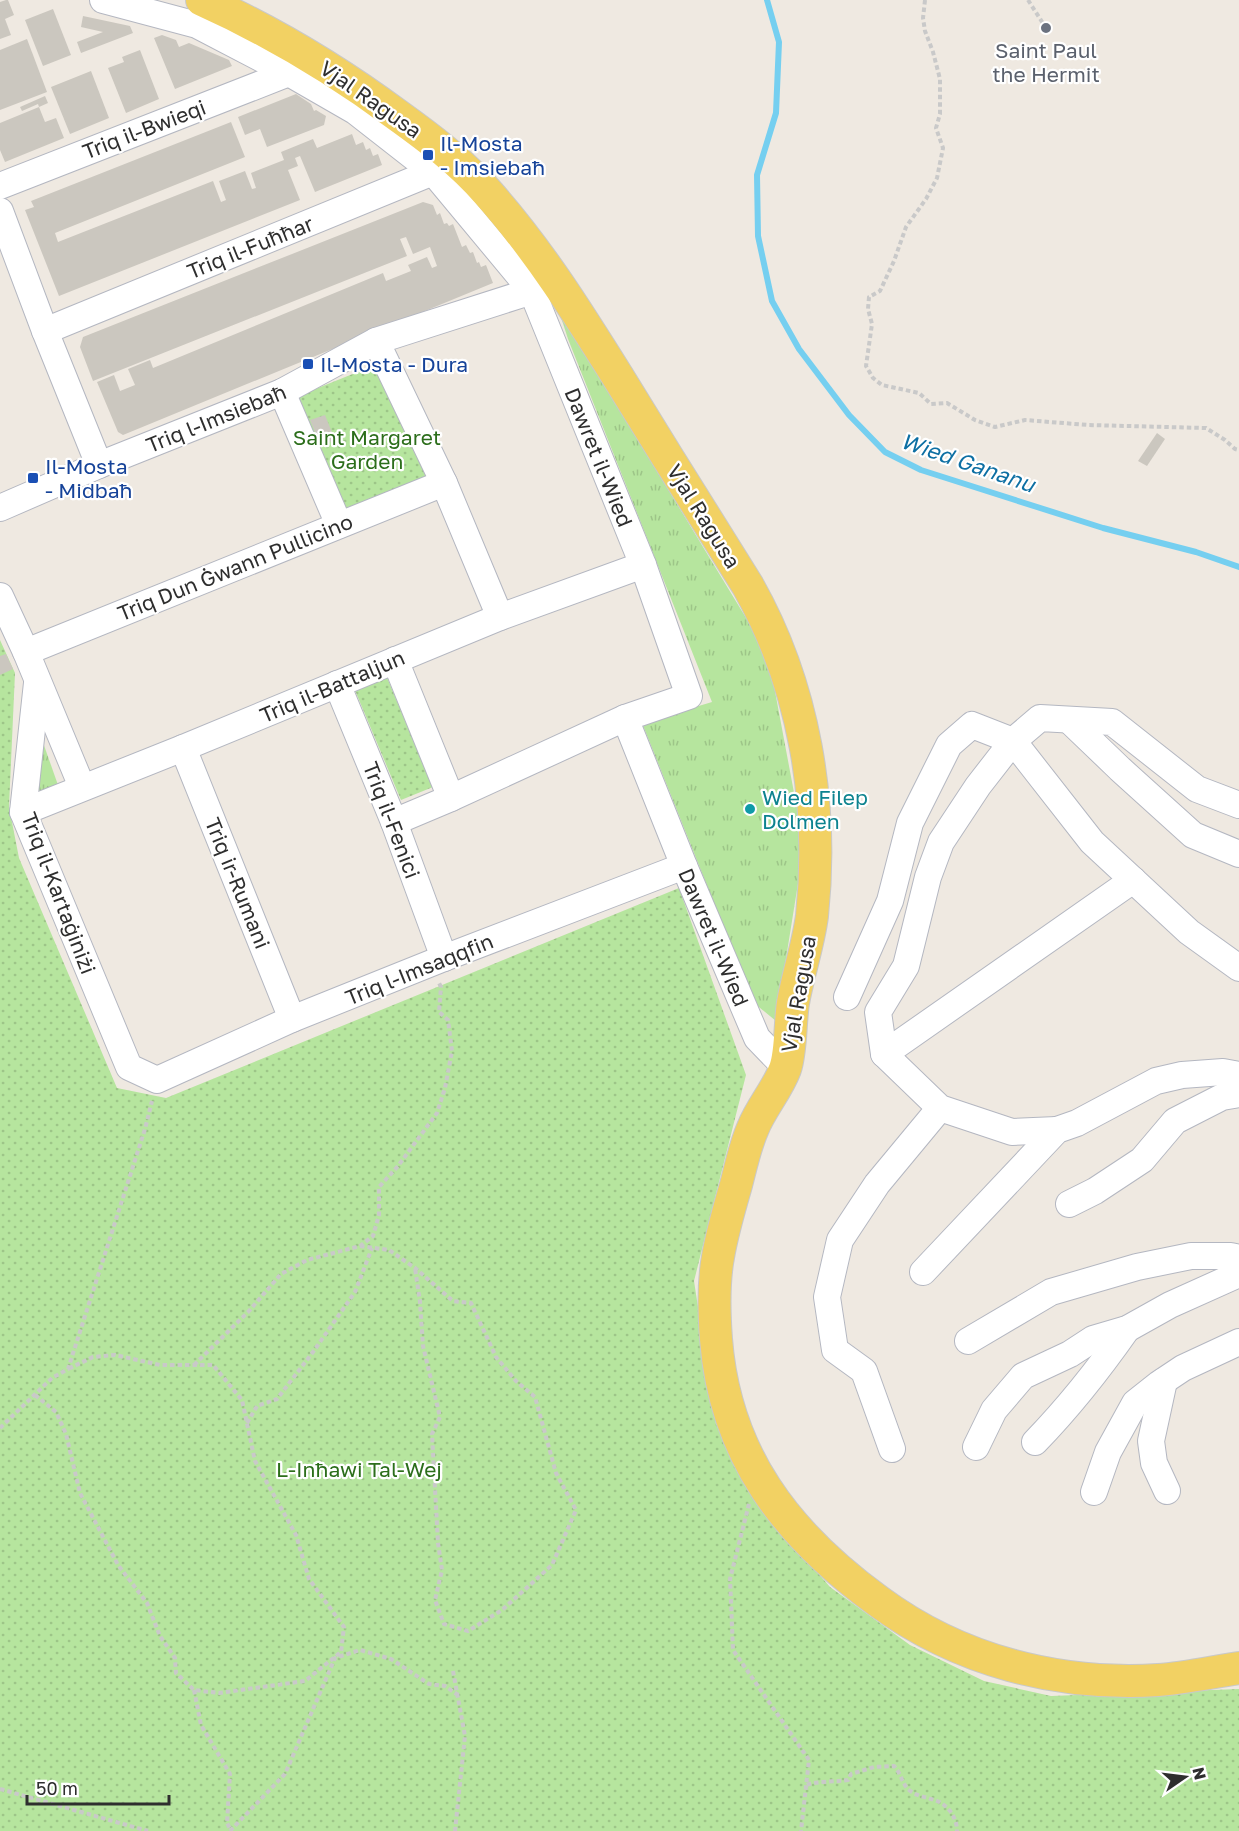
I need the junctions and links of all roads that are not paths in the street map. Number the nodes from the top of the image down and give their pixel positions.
1 (103, 0) edge
2 (202, 0) edge
3 (289, 73) junction
4 (440, 162) junction
5 (0, 186) edge
6 (0, 211) edge
7 (532, 291) junction
8 (45, 331) junction
9 (376, 341) junction
10 (282, 392) junction
11 (99, 465) junction
12 (444, 483) junction
13 (0, 508) edge
14 (339, 525) junction
15 (643, 565) junction
16 (0, 596) edge
17 (500, 617) junction
18 (26, 652) junction
19 (395, 660) junction
20 (37, 682) junction
21 (337, 684) junction
22 (625, 718) junction
23 (1070, 721) junction
24 (1013, 741) junction
25 (183, 748) junction
26 (82, 787) junction
27 (452, 798) junction
28 (1239, 805) edge
29 (23, 812) junction
30 (394, 822) junction
31 (1239, 854) edge
32 (684, 866) junction
33 (1133, 880) junction
34 (437, 961) junction
35 (1239, 968) edge
36 (847, 997) dead end
37 (292, 1019) junction
38 (884, 1054) junction
39 (786, 1068) junction
40 (1239, 1075) edge
41 (157, 1080) joint
42 (1239, 1094) edge
43 (940, 1108) junction
44 (1057, 1130) junction
45 (1069, 1204) dead end
46 (1239, 1258) edge
47 (922, 1272) dead end
48 (1239, 1274) edge
49 (1127, 1329) junction
50 (968, 1341) dead end
51 (1239, 1342) edge
52 (1164, 1381) junction
53 (1035, 1442) dead end
54 (976, 1447) dead end
55 (892, 1449) dead end
56 (1167, 1491) dead end
57 (1094, 1492) dead end
58 (1239, 1668) edge

1 - 3 street, Dawret il-Wied
2 - 4 main road, Vjal Ragusa
3 - 4 street, Dawret il-Wied
3 - 5 street, Triq il-Bwieqi
4 - 7 street, Dawret il-Wied
4 - 8 street, Triq il-Fuħħar
4 - 39 main road, Vjal Ragusa
6 - 8 street
7 - 9 street, Triq l-Imsiebaħ
7 - 15 street, Dawret il-Wied
8 - 11 street
9 - 10 street, Triq l-Imsiebaħ
9 - 12 street
10 - 11 street, Triq l-Imsiebaħ
10 - 14 street
11 - 13 street, Triq l-Imsiebaħ
12 - 14 street, Triq Dun Ġwann Pullicino
12 - 17 street
14 - 18 street, Triq Dun Ġwann Pullicino
15 - 17 street, Triq il-Battaljun
15 - 22 street, Dawret il-Wied
16 - 18 street
17 - 19 street, Triq il-Battaljun
18 - 20 street
19 - 21 street, Triq il-Battaljun
19 - 27 street
20 - 26 street
20 - 29 street, Triq il-Kartaġiniżi
21 - 25 street, Triq il-Battaljun
21 - 30 street, Triq il-Fenici
22 - 27 street
22 - 32 street, Dawret il-Wied
23 - 24 street
23 - 28 street
23 - 31 street
24 - 33 street
24 - 36 street
24 - 38 street
25 - 26 street, Triq il-Battaljun
25 - 37 street, Triq ir-Rumani
26 - 29 street, Triq il-Battaljun
27 - 30 street
29 - 41 street, Triq il-Kartaġiniżi
30 - 34 street, Triq il-Fenici
32 - 34 street, Triq l-Imsaqqfin
32 - 39 street, Dawret il-Wied
33 - 35 street
33 - 38 street
34 - 37 street, Triq l-Imsaqqfin
37 - 41 street, Triq l-Imsaqqfin
38 - 43 street
39 - 58 main road, Vjal Ragusa
40 - 44 street
42 - 45 street
43 - 44 street
43 - 55 street
44 - 47 street
46 - 50 street
48 - 49 street
49 - 53 street
49 - 54 street
51 - 52 street
52 - 56 street
52 - 57 street

